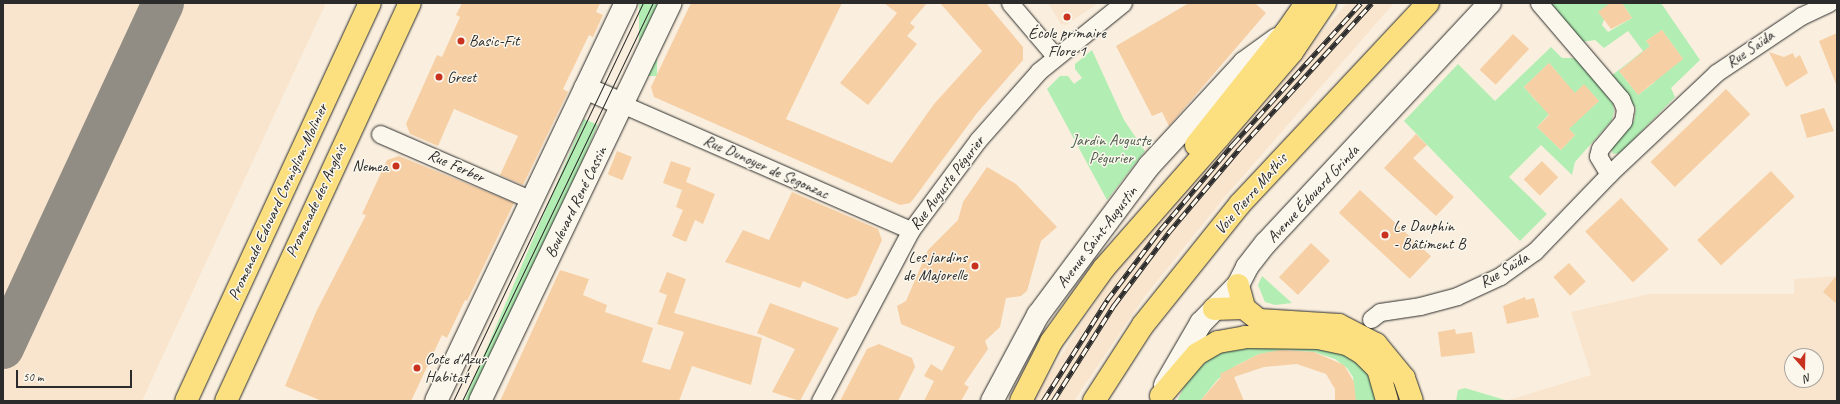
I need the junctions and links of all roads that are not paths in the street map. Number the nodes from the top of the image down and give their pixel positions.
1 (370, 3) edge
2 (410, 3) edge
3 (626, 3) edge
4 (670, 3) edge
5 (1010, 3) edge
6 (1123, 3) edge
7 (1306, 3) edge
8 (1325, 3) edge
9 (1428, 3) edge
10 (1490, 3) edge
11 (1539, 3) edge
12 (1829, 3) edge
13 (1286, 32) junction
14 (1055, 56) junction
15 (586, 88) junction
16 (622, 104) junction
17 (380, 134) dead end
18 (1609, 174) junction
19 (532, 200) junction
20 (911, 230) junction
21 (1104, 268) junction
22 (1238, 285) junction
23 (1244, 308) junction
24 (1214, 309) junction
25 (1371, 318) dead end
26 (1160, 399) edge
27 (186, 401) edge
28 (226, 401) edge
29 (436, 401) edge
30 (480, 401) edge
31 (820, 401) edge
32 (992, 401) edge
33 (1021, 401) edge
34 (1094, 401) edge
35 (1387, 401) edge
36 (1412, 401) edge

1 - 27 main road, Promenade Edouard Corniglion-Molinier
2 - 28 main road, Promenade des Anglais
3 - 15 main road
4 - 16 main road, Boulevard René Cassin
5 - 14 street
6 - 14 street, Rue Auguste Pégurier
7 - 13 main road, Avenue Saint-Augustin
8 - 21 main road
9 - 34 main road, Voie Pierre Mathis
10 - 22 main road, Avenue Édouard Grinda
11 - 18 street
12 - 18 street, Rue Saïda
13 - 21 main road
13 - 32 main road, Avenue Saint-Augustin
14 - 20 street, Rue Auguste Pégurier
15 - 16 main road
15 - 19 main road
16 - 20 street, Rue Dunoyer de Segonzac
16 - 30 main road, Boulevard René Cassin
17 - 19 street, Rue Ferber
18 - 25 street, Rue Saïda
19 - 29 main road
20 - 31 street, Rue Auguste Pégurier
21 - 33 main road
22 - 23 main road
22 - 24 main road, Avenue Édouard Grinda
23 - 24 main road
23 - 36 main road
24 - 26 main road, Avenue Édouard Grinda
26 - 35 main road

